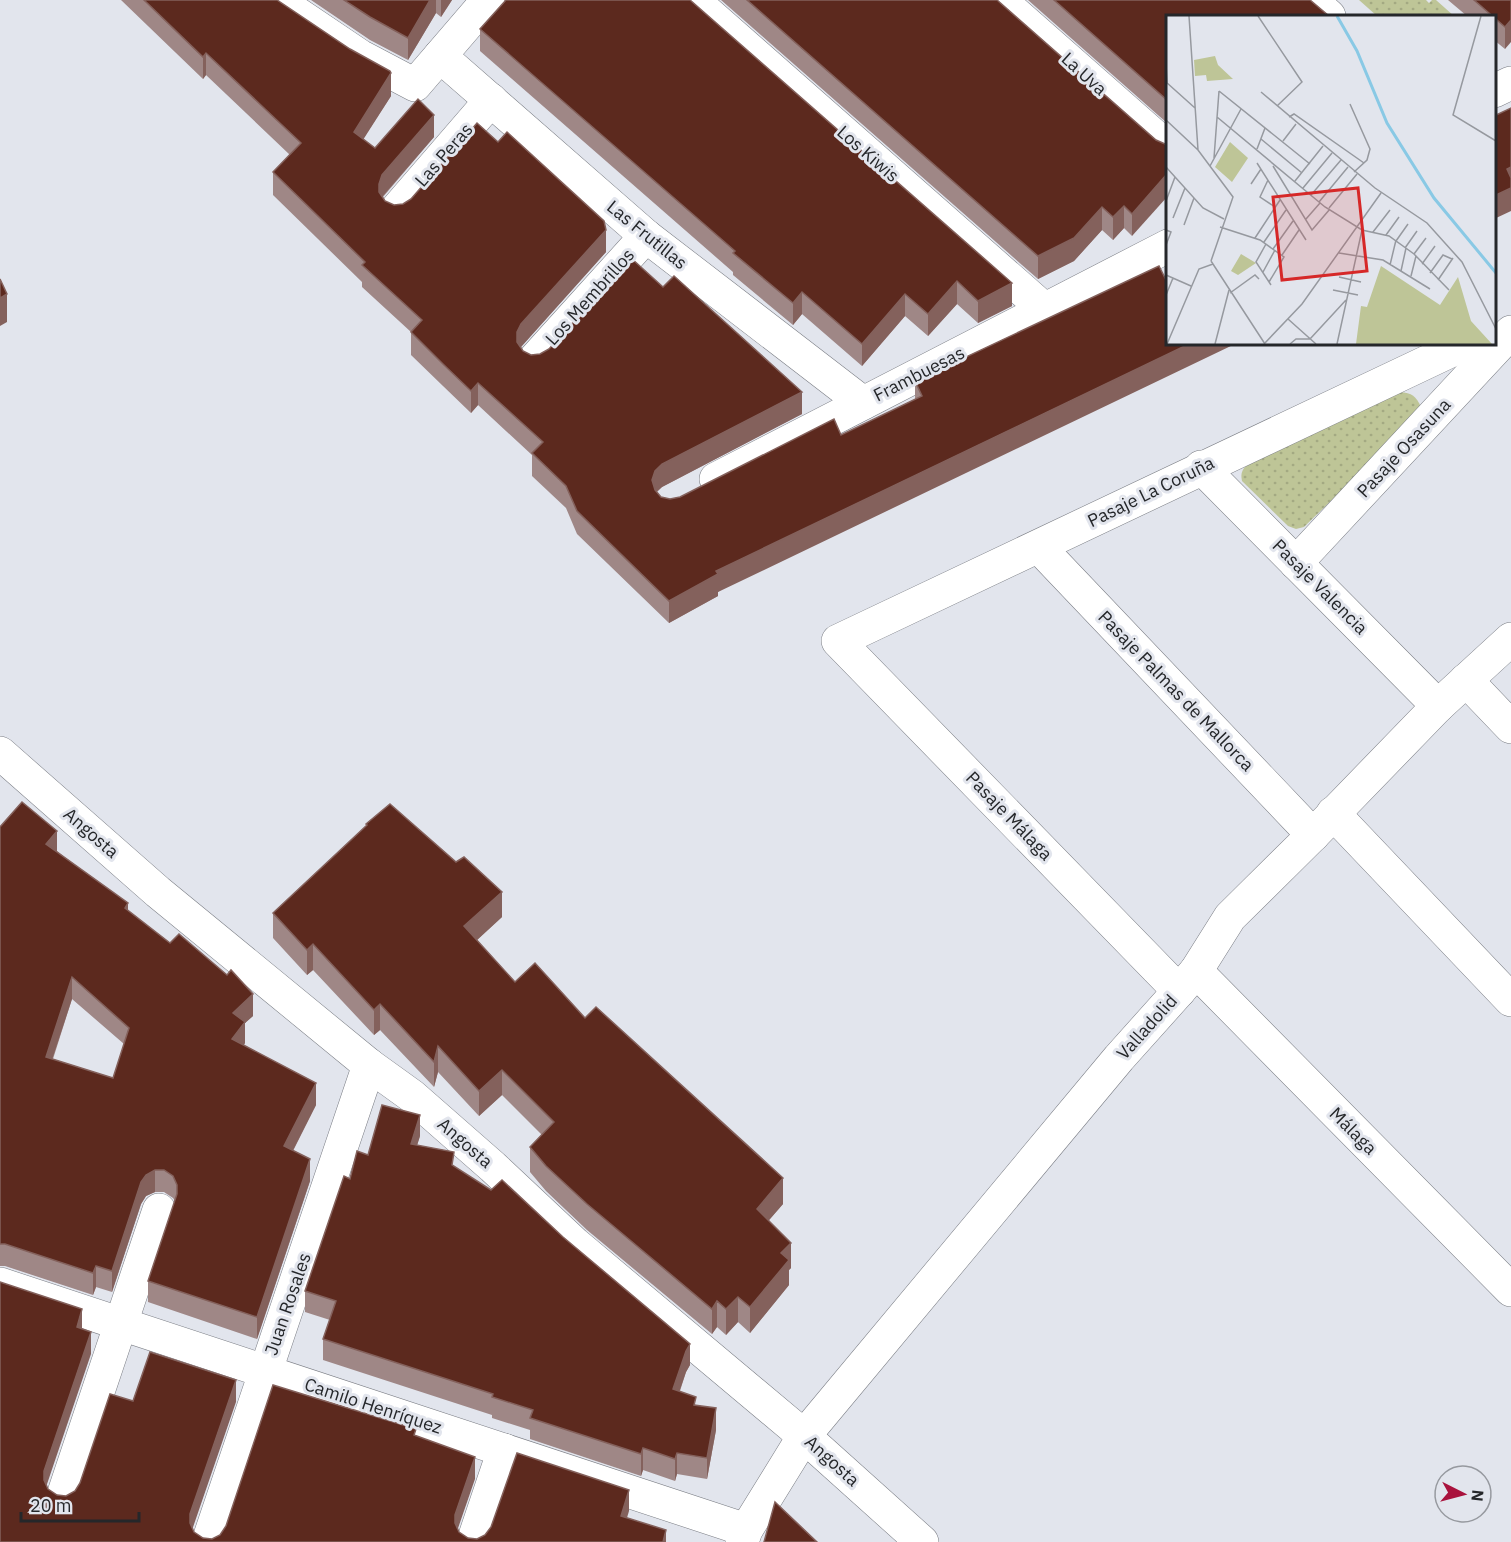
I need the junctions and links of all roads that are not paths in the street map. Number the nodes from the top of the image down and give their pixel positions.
1 (277, 0) edge
2 (488, 0) edge
3 (693, 0) edge
4 (1000, 0) edge
5 (440, 56) junction
6 (1511, 83) edge
7 (1496, 90) edge
8 (491, 100) junction
9 (1166, 147) edge
10 (397, 209) edge
11 (646, 236) junction
12 (1166, 247) edge
13 (1044, 309) junction
14 (1511, 322) edge
15 (1496, 329) edge
16 (1511, 332) edge
17 (1463, 345) edge
18 (535, 359) edge
19 (863, 403) junction
20 (1201, 467) junction
21 (691, 492) edge
22 (1039, 547) junction
23 (1296, 563) junction
24 (1511, 639) edge
25 (838, 641) joint
26 (1466, 680) junction
27 (1438, 706) junction
28 (1511, 727) edge
29 (0, 753) edge
30 (1323, 824) junction
31 (1187, 981) junction
32 (1511, 999) edge
33 (369, 1065) junction
34 (159, 1210) dead end
35 (0, 1284) edge
36 (1511, 1290) edge
37 (122, 1324) junction
38 (266, 1371) junction
39 (804, 1436) junction
40 (504, 1450) junction
41 (62, 1498) edge
42 (744, 1536) edge
43 (208, 1542) edge
44 (473, 1542) edge
45 (922, 1542) edge

1 - 5 street
2 - 5 street
3 - 13 street, Los Kiwis
4 - 9 street, La Uva
5 - 8 street, Las Frutillas
6 - 7 street
8 - 10 street, Las Peras
8 - 11 street, Las Frutillas
11 - 18 street, Los Membrillos
11 - 19 street, Las Frutillas
12 - 13 street, Frambuesas
13 - 19 street, Frambuesas
14 - 15 street
16 - 23 street, Pasaje Osasuna
17 - 20 street, Pasaje La Coruña
19 - 21 street, Frambuesas
20 - 22 street, Pasaje La Coruña
20 - 23 street, Pasaje Valencia
22 - 25 street, Pasaje La Coruña
22 - 30 street, Pasaje Palmas de Mallorca
23 - 27 street, Pasaje Valencia
24 - 26 street, Valladolid
25 - 31 street, Pasaje Málaga
26 - 27 street, Valladolid
26 - 28 street
27 - 30 street, Valladolid
29 - 33 street, Angosta
30 - 31 street, Valladolid
30 - 32 street, Pasaje Palmas de Mallorca
31 - 36 street, Málaga
31 - 39 street, Valladolid
33 - 38 street, Juan Rosales
33 - 39 street, Angosta
34 - 37 street
35 - 37 street, Camilo Henríquez
37 - 38 street, Camilo Henríquez
37 - 41 street
38 - 40 street, Camilo Henríquez
38 - 43 street, Juan Rosales
39 - 42 street, Valladolid
39 - 45 street, Angosta
40 - 42 street, Camilo Henríquez
40 - 44 street

